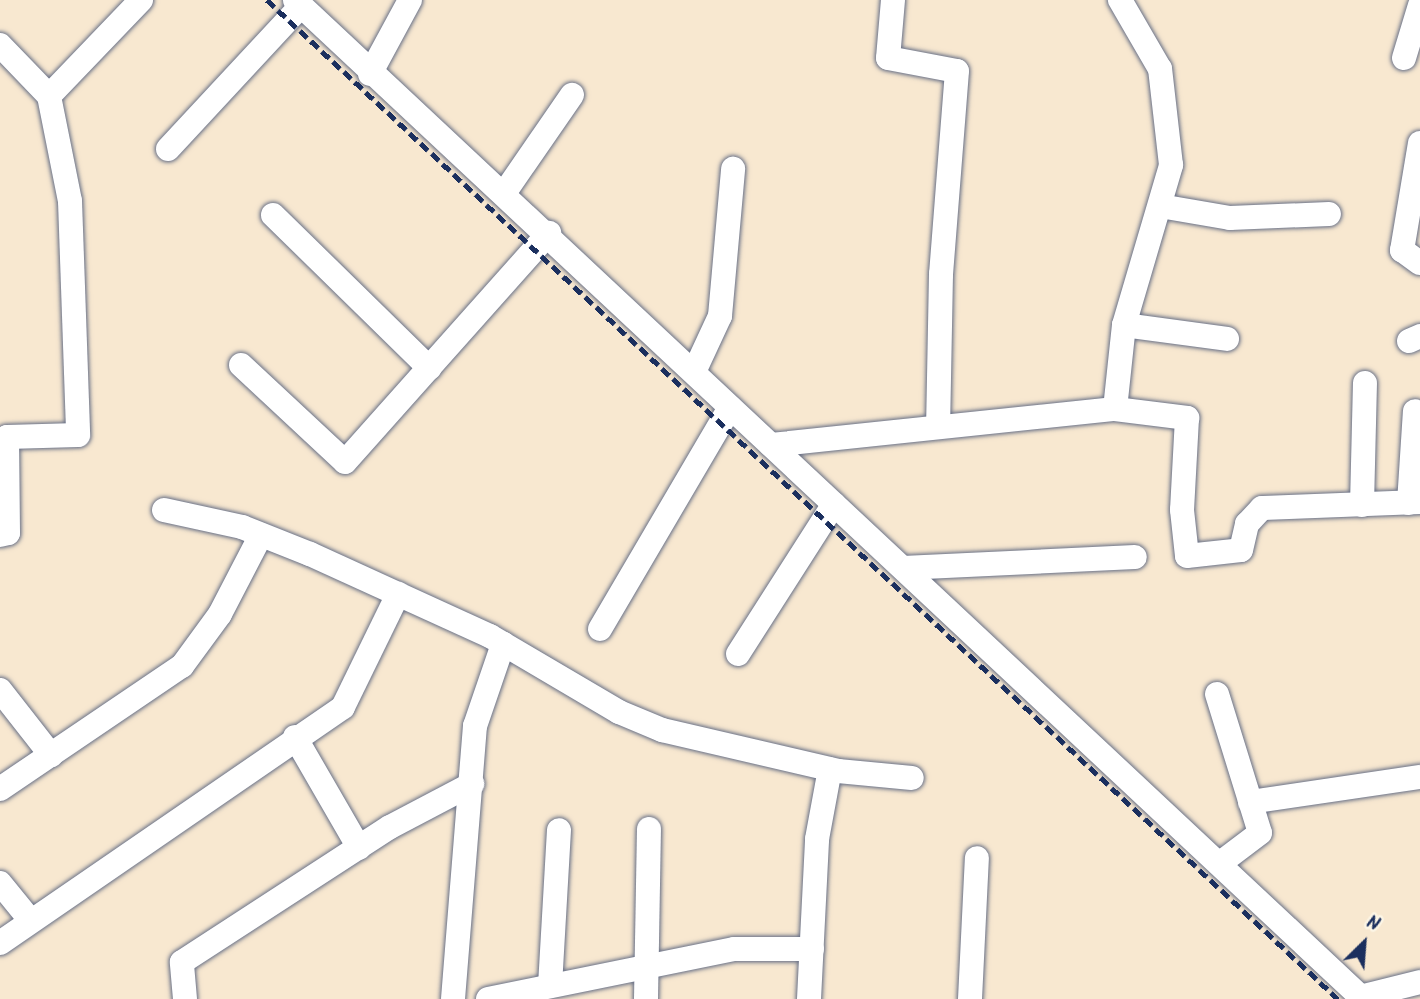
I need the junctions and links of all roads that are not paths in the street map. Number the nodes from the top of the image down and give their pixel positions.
1 (141, 0) edge
2 (410, 0) edge
3 (893, 0) edge
4 (1120, 0) edge
5 (298, 3) edge
6 (1420, 5) edge
7 (0, 45) edge
8 (1404, 57) edge
9 (370, 74) junction
10 (572, 95) dead end
11 (49, 96) junction
12 (1420, 143) edge
13 (168, 149) dead end
14 (733, 169) dead end
15 (505, 192) junction
16 (1160, 206) junction
17 (1329, 214) dead end
18 (273, 215) dead end
19 (549, 233) junction
20 (1420, 263) edge
21 (1124, 325) junction
22 (1227, 339) dead end
23 (241, 365) dead end
24 (429, 368) junction
25 (694, 372) junction
26 (1365, 383) dead end
27 (730, 407) junction
28 (1115, 409) junction
29 (1415, 411) dead end
30 (938, 425) junction
31 (771, 445) junction
32 (1415, 503) edge
33 (834, 504) junction
34 (1362, 505) junction
35 (164, 510) dead end
36 (0, 535) edge
37 (261, 535) junction
38 (1135, 558) dead end
39 (903, 568) junction
40 (398, 594) junction
41 (600, 629) dead end
42 (503, 644) junction
43 (738, 654) dead end
44 (0, 690) edge
45 (1217, 694) dead end
46 (295, 737) junction
47 (51, 755) junction
48 (830, 769) junction
49 (1420, 777) edge
50 (912, 778) dead end
51 (472, 784) junction
52 (0, 789) edge
53 (1250, 802) junction
54 (649, 829) dead end
55 (559, 830) dead end
56 (359, 848) junction
57 (977, 858) dead end
58 (1219, 863) junction
59 (0, 883) edge
60 (31, 921) junction
61 (0, 943) edge
62 (812, 949) junction
63 (648, 965) junction
64 (1420, 982) edge
65 (550, 986) junction
66 (1362, 998) edge
67 (185, 999) edge
68 (453, 999) edge
69 (488, 999) edge
70 (646, 999) edge
71 (809, 999) edge
72 (970, 999) edge

1 - 11 street
2 - 9 street
3 - 30 street
4 - 16 street
5 - 9 street
5 - 13 street
6 - 8 street
7 - 11 street
9 - 15 street
10 - 15 street
11 - 36 street
12 - 20 street
14 - 25 street
15 - 19 street
16 - 17 street
16 - 21 street
18 - 24 street
19 - 24 street
19 - 25 street
21 - 22 street
21 - 28 street
23 - 24 street
25 - 27 street
26 - 34 street
27 - 31 street
27 - 41 street
28 - 30 street
28 - 34 street
29 - 32 street
30 - 31 street
31 - 33 street
32 - 34 street
33 - 39 street
33 - 43 street
35 - 37 street
37 - 40 street
37 - 47 street
38 - 39 street
39 - 58 street
40 - 42 street
40 - 46 street
42 - 48 street
42 - 51 street
44 - 47 street
45 - 53 street
46 - 56 street
46 - 60 street
47 - 52 street
48 - 50 street
48 - 62 street
49 - 53 street
51 - 56 street
51 - 68 street
53 - 58 street
54 - 63 street
55 - 65 street
56 - 67 street
57 - 72 street
58 - 66 street
59 - 60 street
60 - 61 street
62 - 63 street
62 - 71 street
63 - 65 street
63 - 70 street
64 - 66 street
65 - 69 street

